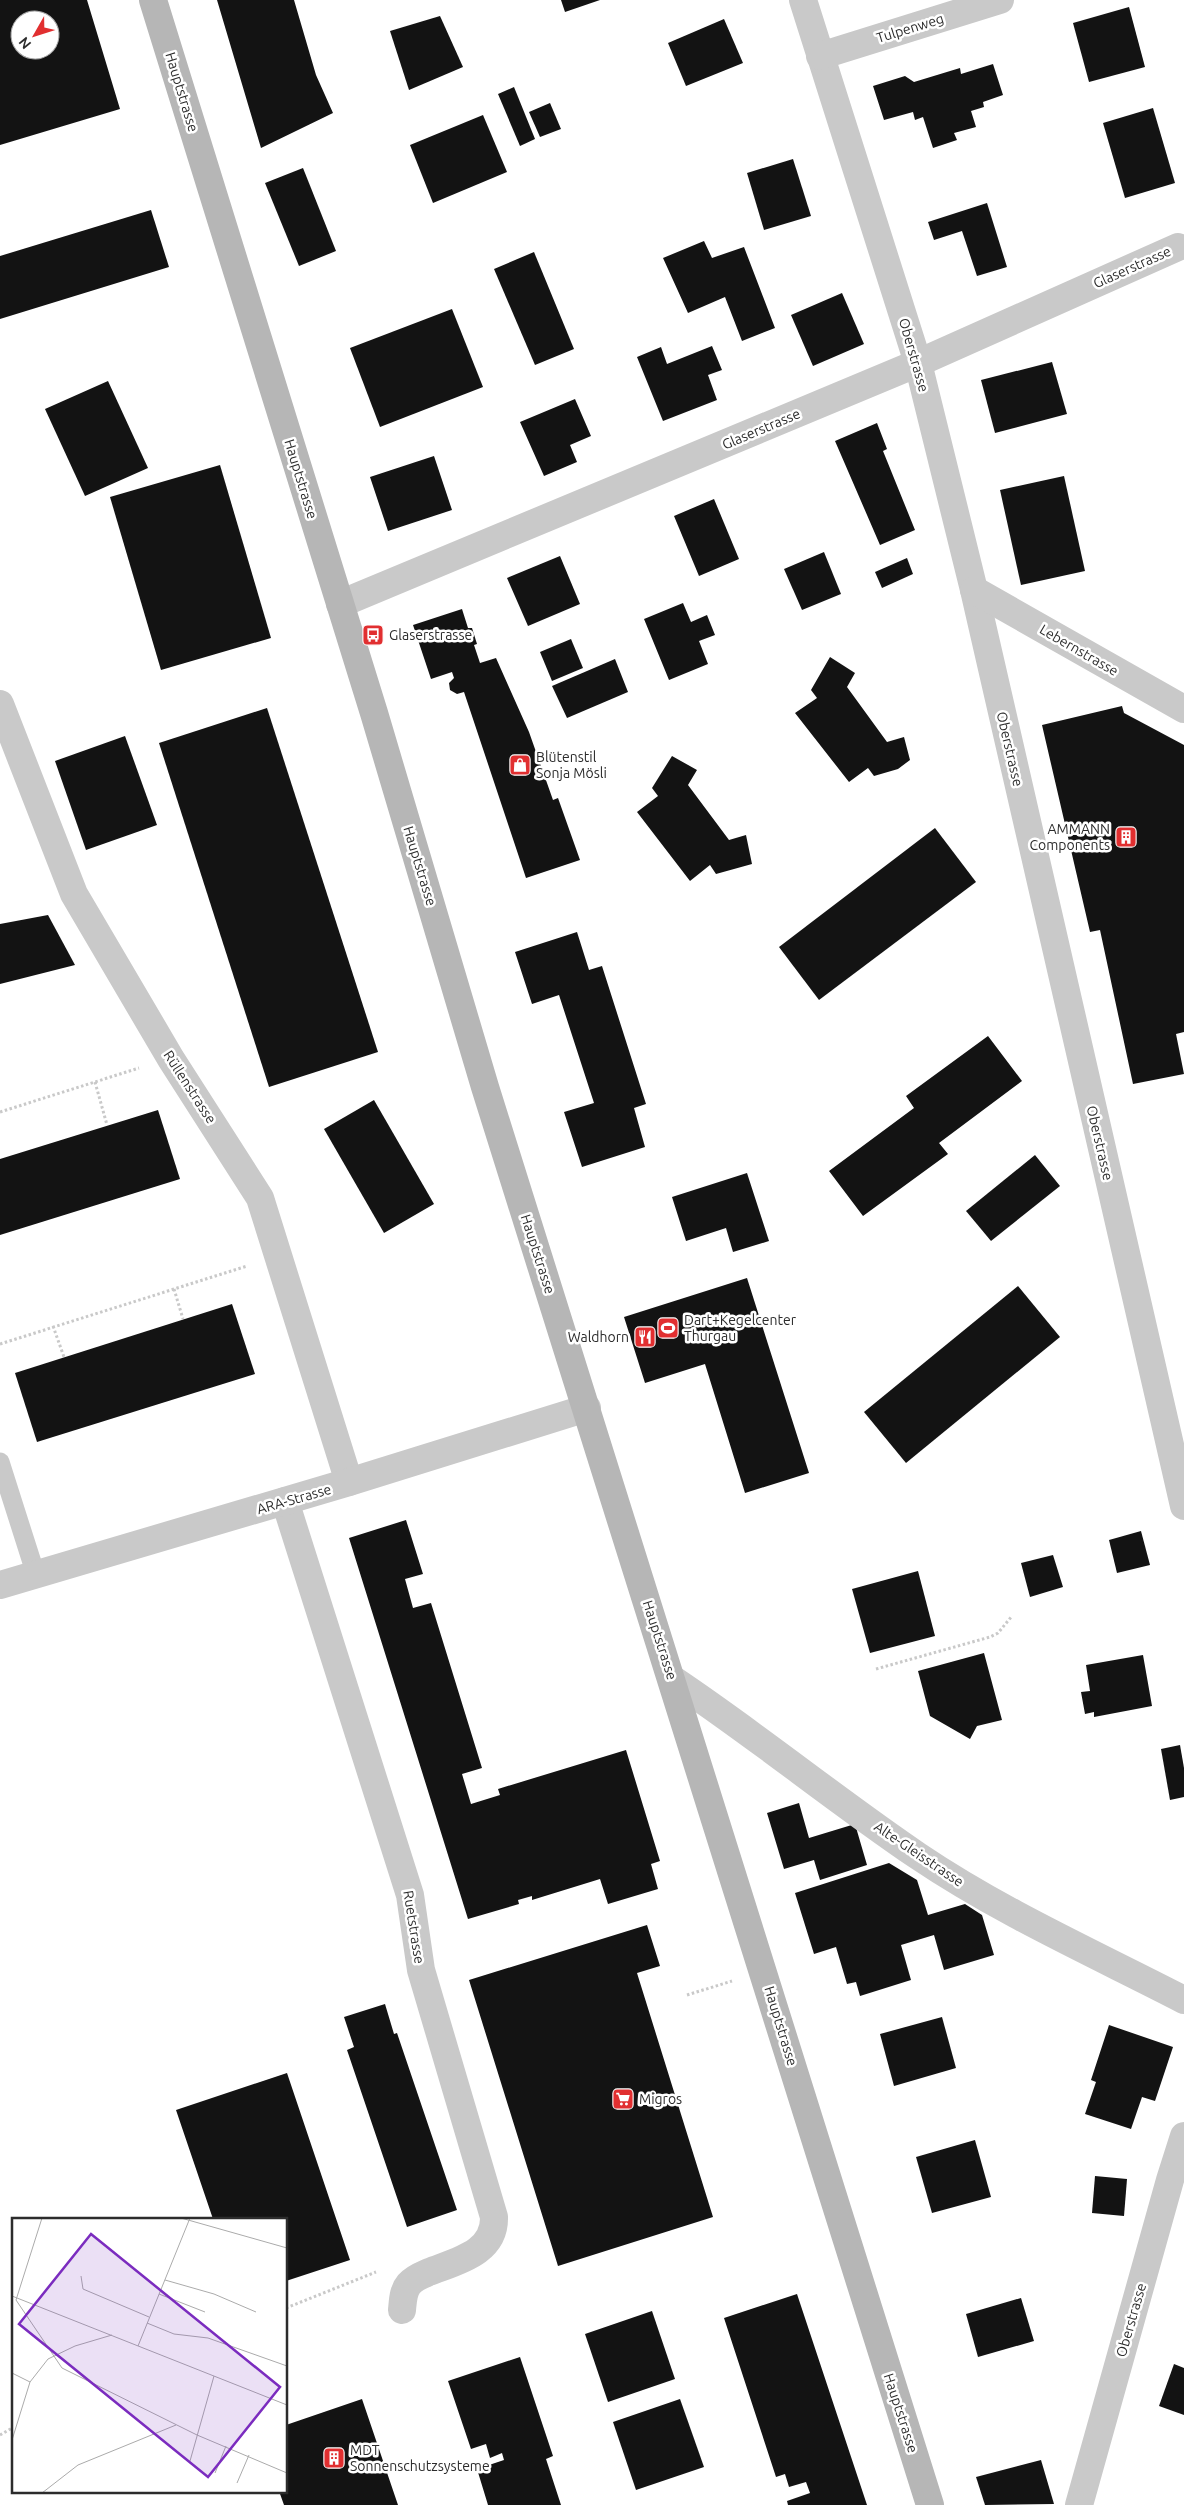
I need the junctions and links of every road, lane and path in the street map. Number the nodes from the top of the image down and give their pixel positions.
1 (153, 0) edge
2 (803, 0) edge
3 (1000, 0) edge
4 (820, 56) junction
5 (1178, 247) dead end
6 (918, 363) junction
7 (974, 590) junction
8 (340, 604) junction
9 (0, 704) edge
10 (1184, 709) edge
11 (132, 1070) dead end
12 (95, 1082) junction
13 (0, 1112) edge
14 (107, 1125) dead end
15 (256, 1263) dead end
16 (174, 1289) junction
17 (183, 1320) dead end
18 (53, 1326) junction
19 (0, 1344) edge
20 (64, 1357) dead end
21 (587, 1408) junction
22 (0, 1462) edge
23 (349, 1482) junction
24 (285, 1501) junction
25 (1184, 1506) edge
26 (36, 1575) junction
27 (0, 1585) edge
28 (1012, 1616) dead end
29 (876, 1669) dead end
30 (672, 1679) junction
31 (738, 1979) dead end
32 (687, 1995) dead end
33 (1184, 2000) edge
34 (1184, 2136) edge
35 (410, 2282) junction
36 (288, 2307) edge
37 (402, 2310) dead end
38 (12, 2428) edge
39 (0, 2435) edge
40 (930, 2505) edge
41 (1079, 2505) edge

1 - 8 street, Hauptstrasse
2 - 4 street, Oberstrasse
3 - 4 street, Tulpenweg
4 - 6 street, Oberstrasse
5 - 6 street, Glaserstrasse
6 - 7 street, Oberstrasse
6 - 8 street, Glaserstrasse
7 - 10 street, Lebernstrasse
7 - 25 street, Oberstrasse
8 - 21 street, Hauptstrasse
9 - 23 street, Rüllenstrasse
11 - 12 path
12 - 13 path
12 - 14 path
15 - 16 path
16 - 17 path
16 - 18 path
18 - 19 path
18 - 20 path
21 - 23 street, ARA-Strasse
21 - 30 street, Hauptstrasse
22 - 26 lane
23 - 24 street, ARA-Strasse
24 - 26 street, ARA-Strasse
24 - 35 street, Ruetstrasse
26 - 27 street, ARA-Strasse
28 - 29 path
30 - 33 street, Alte-Gleisstrasse
30 - 40 street, Hauptstrasse
31 - 32 path
34 - 41 street, Oberstrasse
35 - 36 path
35 - 37 street
38 - 39 path

